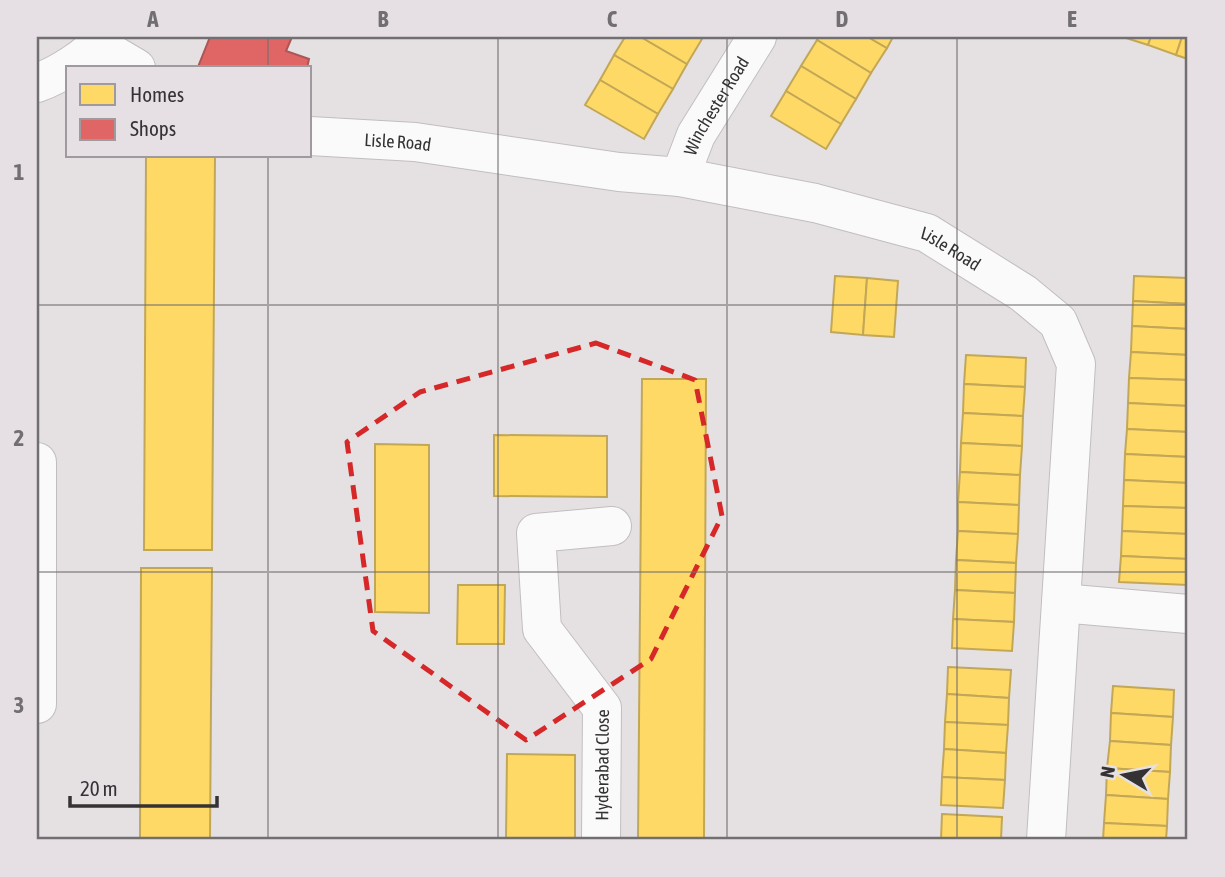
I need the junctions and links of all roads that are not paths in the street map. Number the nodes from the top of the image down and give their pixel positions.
1 (757, 37) edge
2 (101, 41) edge
3 (67, 66) edge
4 (133, 66) edge
5 (66, 67) edge
6 (37, 82) edge
7 (312, 136) edge
8 (680, 177) junction
9 (37, 462) edge
10 (612, 526) dead end
11 (1061, 603) junction
12 (1188, 614) edge
13 (37, 704) edge
14 (601, 840) edge
15 (1046, 840) edge

1 - 8 street, Winchester Road
2 - 3 street
2 - 4 street
5 - 6 street
7 - 8 street, Lisle Road
8 - 11 street, Lisle Road
9 - 13 street
10 - 14 street, Hyderabad Close
11 - 12 street
11 - 15 street, Lisle Road

